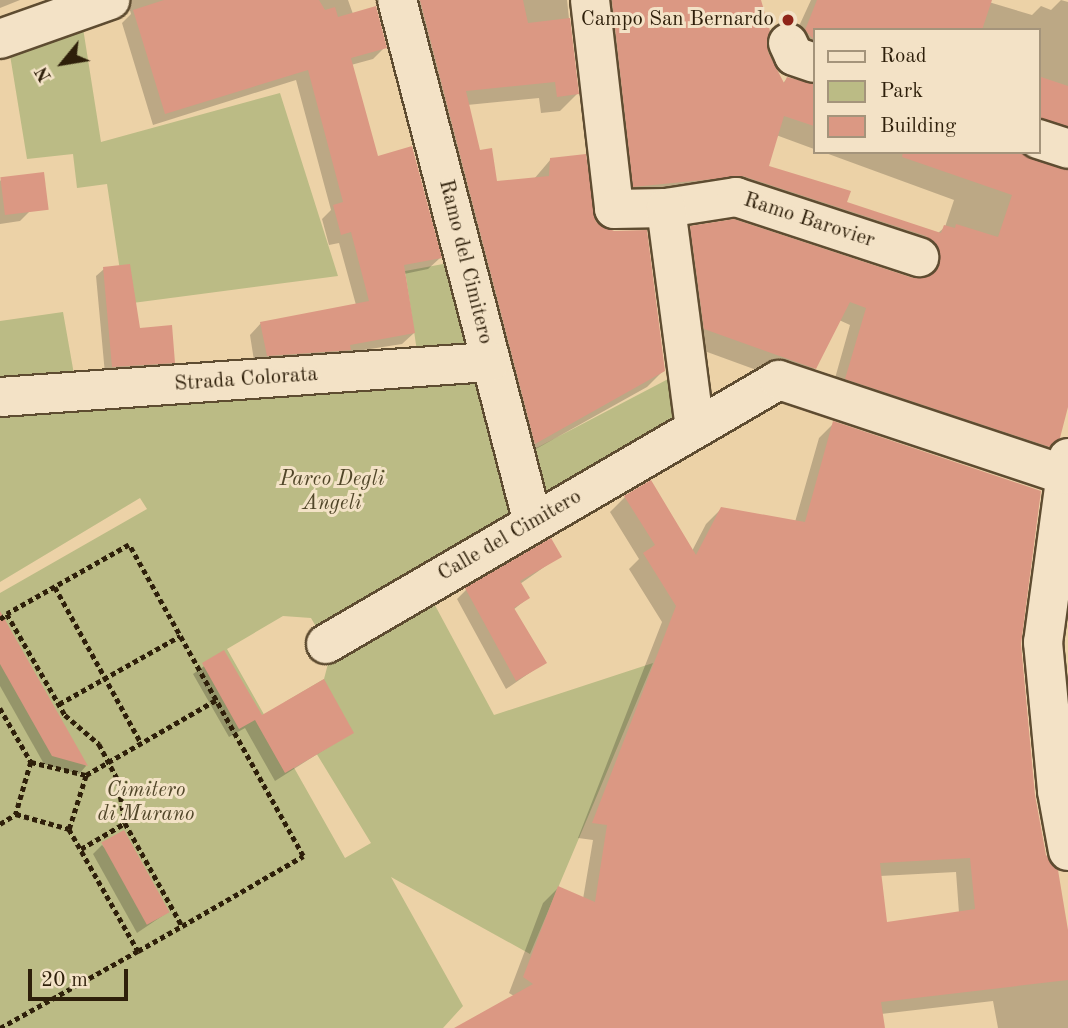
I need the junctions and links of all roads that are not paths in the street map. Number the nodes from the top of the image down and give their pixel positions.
1 (110, 0) edge
2 (397, 0) edge
3 (590, 0) edge
4 (0, 39) edge
5 (1040, 140) edge
6 (1068, 149) edge
7 (666, 208) junction
8 (919, 257) dead end
9 (491, 362) junction
10 (0, 397) edge
11 (695, 429) junction
12 (1066, 467) edge
13 (533, 523) junction
14 (326, 643) dead end
15 (1068, 851) edge

1 - 4 street
2 - 9 street, Ramo del Cimitero
3 - 7 street, Ramo Barovier
5 - 6 street
7 - 8 street, Ramo Barovier
7 - 11 street
9 - 10 street, Strada Colorata
9 - 13 street, Ramo del Cimitero
11 - 12 street, Calle del Cimitero
11 - 13 street, Calle del Cimitero
12 - 15 street
13 - 14 street, Calle del Cimitero

